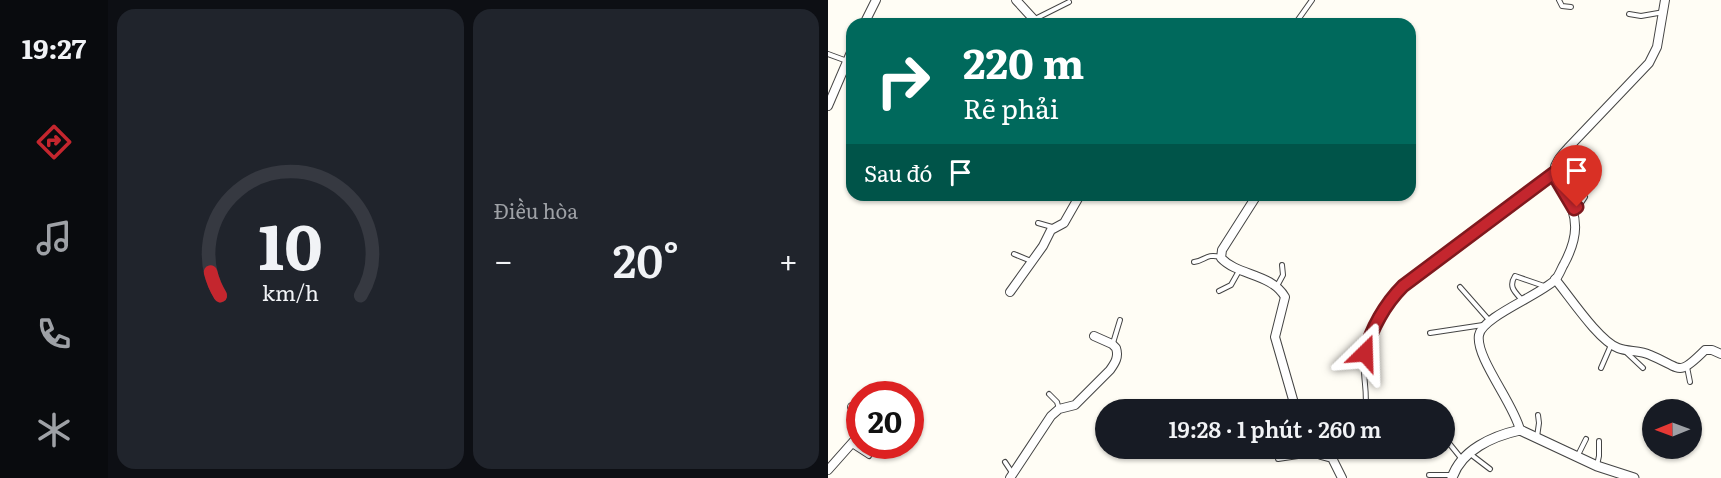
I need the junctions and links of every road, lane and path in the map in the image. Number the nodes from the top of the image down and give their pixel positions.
1 (876, 0) edge
2 (1016, 0) edge
3 (1312, 0) edge
4 (1559, 0) edge
5 (1665, 0) edge
6 (1069, 2) edge
7 (1571, 7) dead end
8 (1664, 12) junction
9 (1629, 14) dead end
10 (867, 18) edge
11 (1031, 18) edge
12 (1041, 18) edge
13 (1298, 18) edge
14 (828, 54) edge
15 (846, 61) edge
16 (846, 63) edge
17 (828, 106) edge
18 (1554, 173) junction
19 (1585, 197) dead end
20 (1076, 201) edge
21 (1253, 201) edge
22 (1574, 209) junction
23 (1038, 223) dead end
24 (1053, 228) junction
25 (1014, 254) dead end
26 (1221, 258) junction
27 (1031, 261) junction
28 (1194, 262) dead end
29 (1282, 265) dead end
30 (1240, 268) junction
31 (1555, 279) junction
32 (1276, 286) junction
33 (1545, 286) junction
34 (1460, 287) dead end
35 (1219, 291) dead end
36 (1010, 292) dead end
37 (1523, 301) junction
38 (1120, 320) dead end
39 (1486, 323) junction
40 (1430, 333) dead end
41 (1094, 336) dead end
42 (1112, 344) junction
43 (1611, 345) junction
44 (1623, 350) junction
45 (1721, 354) edge
46 (1687, 367) junction
47 (1601, 368) dead end
48 (1643, 368) dead end
49 (1690, 382) dead end
50 (1049, 394) dead end
51 (1293, 399) edge
52 (1366, 399) edge
53 (1059, 409) junction
54 (1538, 415) dead end
55 (1520, 430) junction
56 (1536, 437) junction
57 (1586, 439) dead end
58 (1599, 441) dead end
59 (1455, 446) edge
60 (846, 450) edge
61 (1465, 456) junction
62 (1577, 458) junction
63 (1332, 459) edge
64 (1005, 462) dead end
65 (1597, 466) junction
66 (1491, 469) dead end
67 (828, 470) edge
68 (1608, 474) edge
69 (1429, 475) dead end
70 (1012, 476) edge
71 (1452, 477) edge
72 (1342, 478) edge
73 (1634, 478) edge

1 - 10 street
2 - 11 street
3 - 13 lane
4 - 7 lane
5 - 8 street
6 - 12 lane
8 - 9 lane
8 - 18 street
14 - 15 lane
16 - 17 street
18 - 22 street
18 - 52 lane
19 - 22 lane
20 - 24 street
21 - 26 street
22 - 31 street
23 - 24 lane
24 - 27 street
25 - 27 lane
26 - 28 lane
26 - 30 street
27 - 36 street
29 - 32 lane
30 - 32 street
30 - 35 lane
31 - 33 street
31 - 43 street
32 - 51 street
33 - 37 street
33 - 37 lane
34 - 39 lane
37 - 39 street
38 - 42 lane
39 - 40 lane
39 - 55 street
41 - 42 street
42 - 53 street
43 - 44 street
43 - 47 lane
44 - 46 street
44 - 48 lane
45 - 46 street
46 - 49 lane
50 - 53 lane
53 - 70 street
54 - 56 lane
55 - 56 street
55 - 61 street
56 - 62 street
57 - 62 lane
58 - 65 lane
59 - 61 lane
60 - 67 street
61 - 66 lane
61 - 71 street
62 - 65 street
63 - 72 street
64 - 70 lane
65 - 68 street
68 - 73 street
69 - 71 lane

